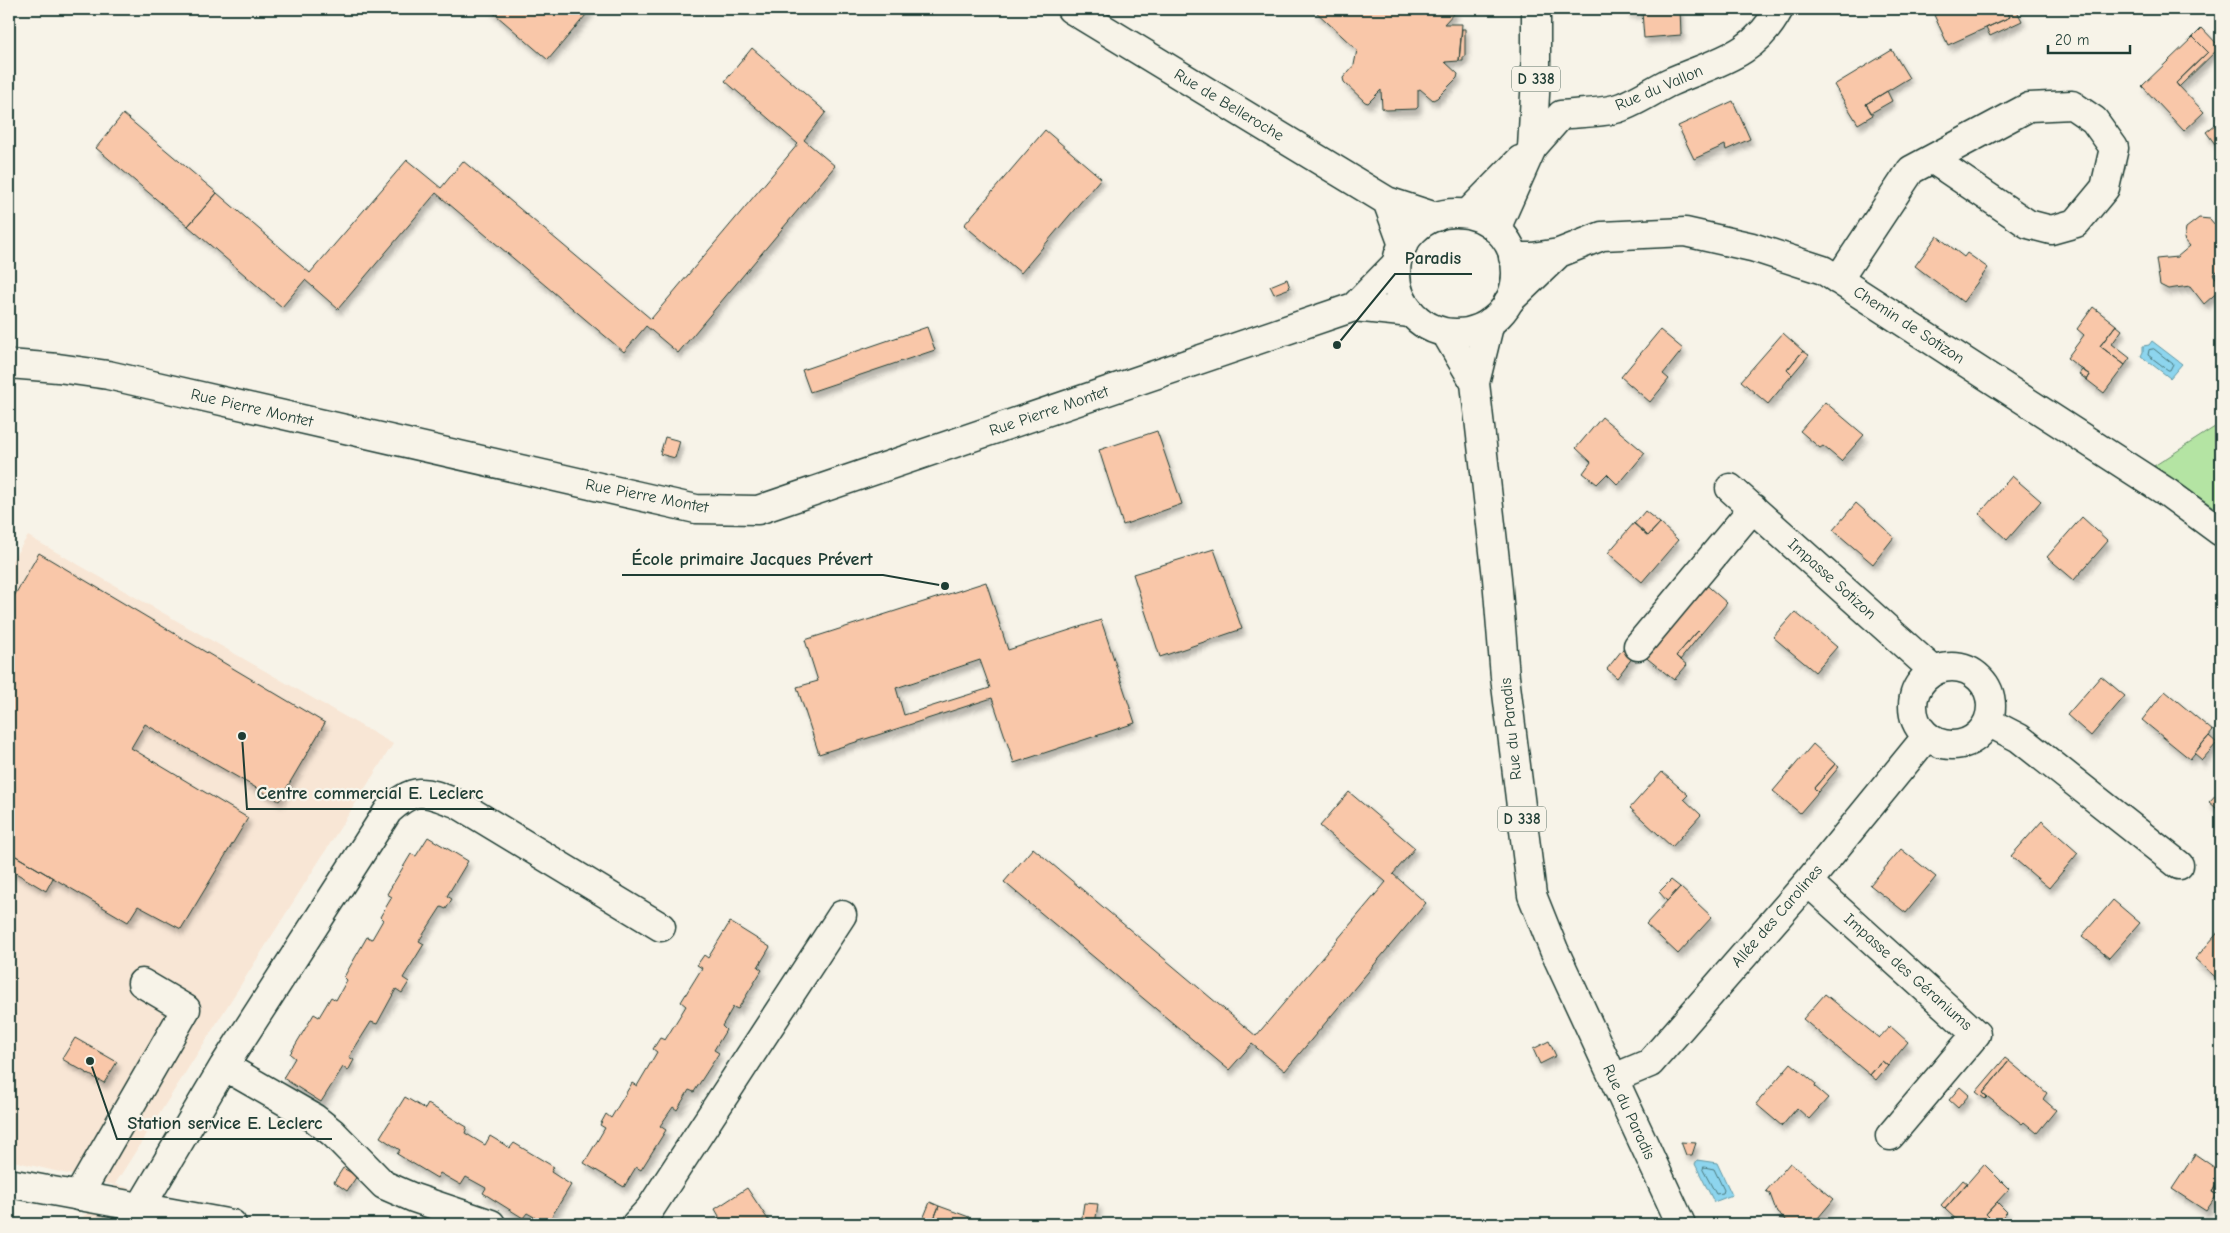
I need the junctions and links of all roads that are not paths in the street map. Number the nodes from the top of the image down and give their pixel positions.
1 (1071, 9) edge
2 (1536, 9) edge
3 (1779, 9) edge
4 (1532, 148) junction
5 (1932, 159) junction
6 (1387, 201) junction
7 (1467, 214) junction
8 (1436, 217) junction
9 (1496, 229) junction
10 (1559, 253) junction
11 (1400, 255) junction
12 (1514, 257) junction
13 (1838, 280) junction
14 (1508, 302) junction
15 (1354, 307) junction
16 (1411, 313) junction
17 (1490, 322) junction
18 (1445, 332) junction
19 (9, 364) edge
20 (1475, 383) junction
21 (1730, 488) dead end
22 (1753, 508) junction
23 (2221, 532) edge
24 (1638, 646) dead end
25 (1933, 670) junction
26 (1988, 722) junction
27 (1927, 736) junction
28 (2179, 865) dead end
29 (1808, 882) junction
30 (842, 915) dead end
31 (661, 927) dead end
32 (142, 983) dead end
33 (224, 1066) junction
34 (1614, 1078) junction
35 (1890, 1136) dead end
36 (9, 1183) edge
37 (78, 1196) junction
38 (140, 1208) junction
39 (228, 1224) edge
40 (491, 1224) edge
41 (636, 1224) edge
42 (1681, 1224) edge

1 - 6 street, Rue de Belleroche
2 - 4 street, D 338
3 - 4 street, Rue du Vallon
4 - 7 street
4 - 9 street, D 338
5 - 5 street
5 - 13 street
6 - 8 street, Rue de Belleroche
6 - 11 street
7 - 8 street
7 - 9 street
8 - 11 street
9 - 12 street
10 - 12 street, Chemin de Sotizon
10 - 13 street, Chemin de Sotizon
10 - 14 street, Chemin de Sotizon
11 - 15 street, Rue Pierre Montet
11 - 16 street
12 - 14 street
13 - 23 street, Chemin de Sotizon
14 - 17 street
15 - 16 street, Rue Pierre Montet
15 - 19 street, Rue Pierre Montet
16 - 18 street
17 - 18 street
17 - 20 street, Rue du Paradis / D 338
18 - 20 street, Rue du Paradis / D 338
20 - 34 street, Rue du Paradis / D 338
21 - 22 street, Impasse Sotizon
22 - 24 street
22 - 25 street, Impasse Sotizon
25 - 26 street
25 - 27 street
26 - 27 street
26 - 28 street
27 - 29 street, Allée des Carolines
29 - 34 street, Allée des Carolines
29 - 35 street, Impasse des Géraniums
30 - 41 street
31 - 33 street
32 - 37 street
33 - 38 street
33 - 40 street
34 - 42 street, Rue du Paradis / D 338
36 - 37 street
37 - 38 street
38 - 39 street

